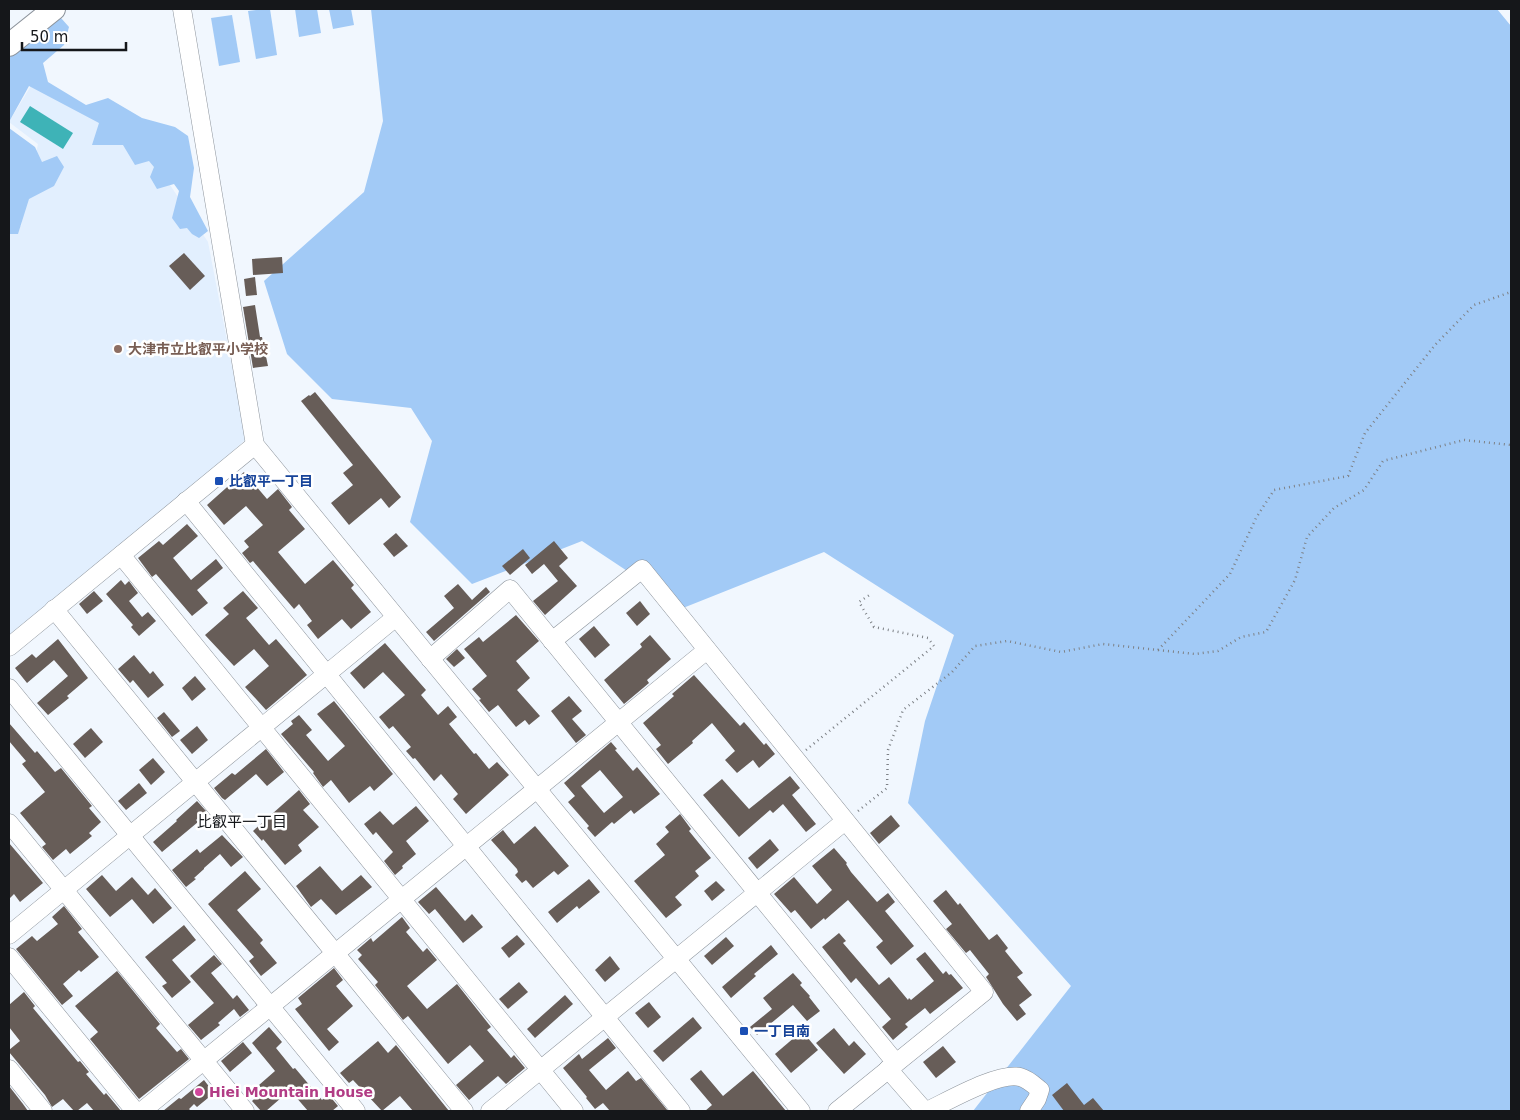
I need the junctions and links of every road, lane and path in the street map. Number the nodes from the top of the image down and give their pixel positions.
1 (182, 9) edge
2 (44, 13) edge
3 (9, 45) edge
4 (1511, 292) edge
5 (255, 445) junction
6 (1511, 445) edge
7 (186, 501) junction
8 (121, 555) junction
9 (871, 594) dead end
10 (54, 609) junction
11 (396, 617) junction
12 (552, 641) junction
13 (9, 647) edge
14 (707, 650) junction
15 (1158, 650) junction
16 (430, 659) junction
17 (327, 674) junction
18 (9, 688) edge
19 (618, 722) junction
20 (262, 728) junction
21 (795, 759) junction
22 (195, 782) junction
23 (537, 789) junction
24 (845, 821) junction
25 (9, 823) edge
26 (130, 836) junction
27 (466, 846) junction
28 (64, 890) junction
29 (757, 892) junction
30 (402, 899) junction
31 (9, 935) edge
32 (335, 953) junction
33 (9, 957) edge
34 (676, 959) junction
35 (270, 1007) junction
36 (605, 1017) junction
37 (204, 1061) junction
38 (892, 1066) junction
39 (9, 1069) edge
40 (540, 1070) junction
41 (43, 1111) edge
42 (135, 1111) edge
43 (142, 1111) edge
44 (245, 1111) edge
45 (356, 1111) edge
46 (464, 1111) edge
47 (490, 1111) edge
48 (574, 1111) edge
49 (682, 1111) edge
50 (801, 1111) edge
51 (837, 1111) edge
52 (1030, 1111) edge

1 - 5 street
2 - 3 main road
4 - 15 path
5 - 7 street
5 - 11 street
6 - 15 path
7 - 8 street
7 - 17 street
8 - 10 street
8 - 20 street
9 - 21 path
10 - 13 street
10 - 22 street
11 - 16 street
11 - 17 street
12 - 14 street
12 - 16 street
12 - 19 street
14 - 19 street
14 - 21 street
15 - 24 path
16 - 23 street
17 - 20 street
17 - 27 street
18 - 26 street
19 - 23 street
19 - 29 street
20 - 22 street
20 - 30 street
21 - 24 street
22 - 26 street
22 - 32 street
23 - 27 street
23 - 34 street
24 - 29 street
24 - 38 street
25 - 28 street
26 - 28 street
26 - 35 street
27 - 30 street
27 - 36 street
28 - 31 street
28 - 37 street
29 - 34 street
29 - 38 street
30 - 32 street
30 - 40 street
32 - 35 street
32 - 46 street
33 - 42 street
34 - 36 street
34 - 50 street
35 - 37 street
35 - 45 street
36 - 40 street
36 - 49 street
37 - 43 street
37 - 44 street
38 - 51 street
38 - 52 street
39 - 41 street
40 - 47 street
40 - 48 street

